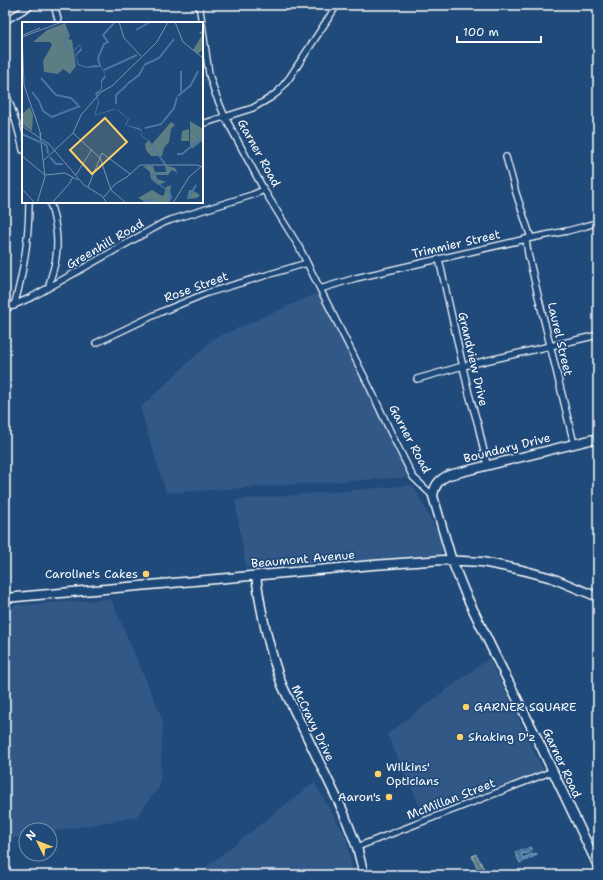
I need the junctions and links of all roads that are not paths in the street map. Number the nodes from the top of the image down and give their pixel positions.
1 (32, 5) edge
2 (54, 5) edge
3 (199, 5) edge
4 (337, 5) edge
5 (5, 21) edge
6 (58, 22) edge
7 (202, 22) edge
8 (203, 40) edge
9 (5, 91) edge
10 (225, 117) junction
11 (203, 124) edge
12 (22, 146) edge
13 (506, 157) dead end
14 (264, 190) junction
15 (29, 203) edge
16 (50, 203) edge
17 (598, 222) edge
18 (528, 238) junction
19 (439, 259) junction
20 (307, 263) junction
21 (49, 287) junction
22 (320, 289) junction
23 (14, 306) junction
24 (5, 309) edge
25 (598, 335) edge
26 (96, 343) dead end
27 (550, 346) junction
28 (463, 366) junction
29 (417, 379) dead end
30 (598, 438) edge
31 (574, 444) junction
32 (487, 465) junction
33 (433, 496) junction
34 (452, 561) junction
35 (256, 576) junction
36 (598, 597) edge
37 (5, 598) edge
38 (553, 771) junction
39 (356, 847) junction
40 (598, 866) edge
41 (364, 875) edge

1 - 5 street
2 - 6 street
3 - 7 street, Garner Road
4 - 10 street
8 - 10 street, Garner Road
9 - 12 street
10 - 11 street
10 - 14 street, Garner Road
13 - 18 street, Laurel Street
14 - 20 street, Garner Road
14 - 21 street, Greenhill Road
15 - 23 street
16 - 21 street
17 - 18 street, Trimmier Street
18 - 19 street, Trimmier Street
18 - 27 street, Laurel Street
19 - 22 street, Trimmier Street
19 - 28 street, Grandview Drive
20 - 22 street, Garner Road
20 - 26 street, Rose Street
21 - 23 street, Greenhill Road
22 - 33 street, Garner Road
23 - 24 street, Greenhill Road
25 - 27 street
27 - 28 street
27 - 31 street, Laurel Street
28 - 29 street
28 - 32 street, Grandview Drive
30 - 31 street, Boundary Drive
31 - 32 street, Boundary Drive
32 - 33 street, Boundary Drive
33 - 34 street, Garner Road
34 - 35 street, Beaumont Avenue
34 - 36 street, Beaumont Avenue
34 - 38 street, Garner Road
35 - 37 street, Beaumont Avenue
35 - 39 street, McCravy Drive
38 - 39 street, McMillan Street
38 - 40 street, Garner Road
39 - 41 street, McCravy Drive

